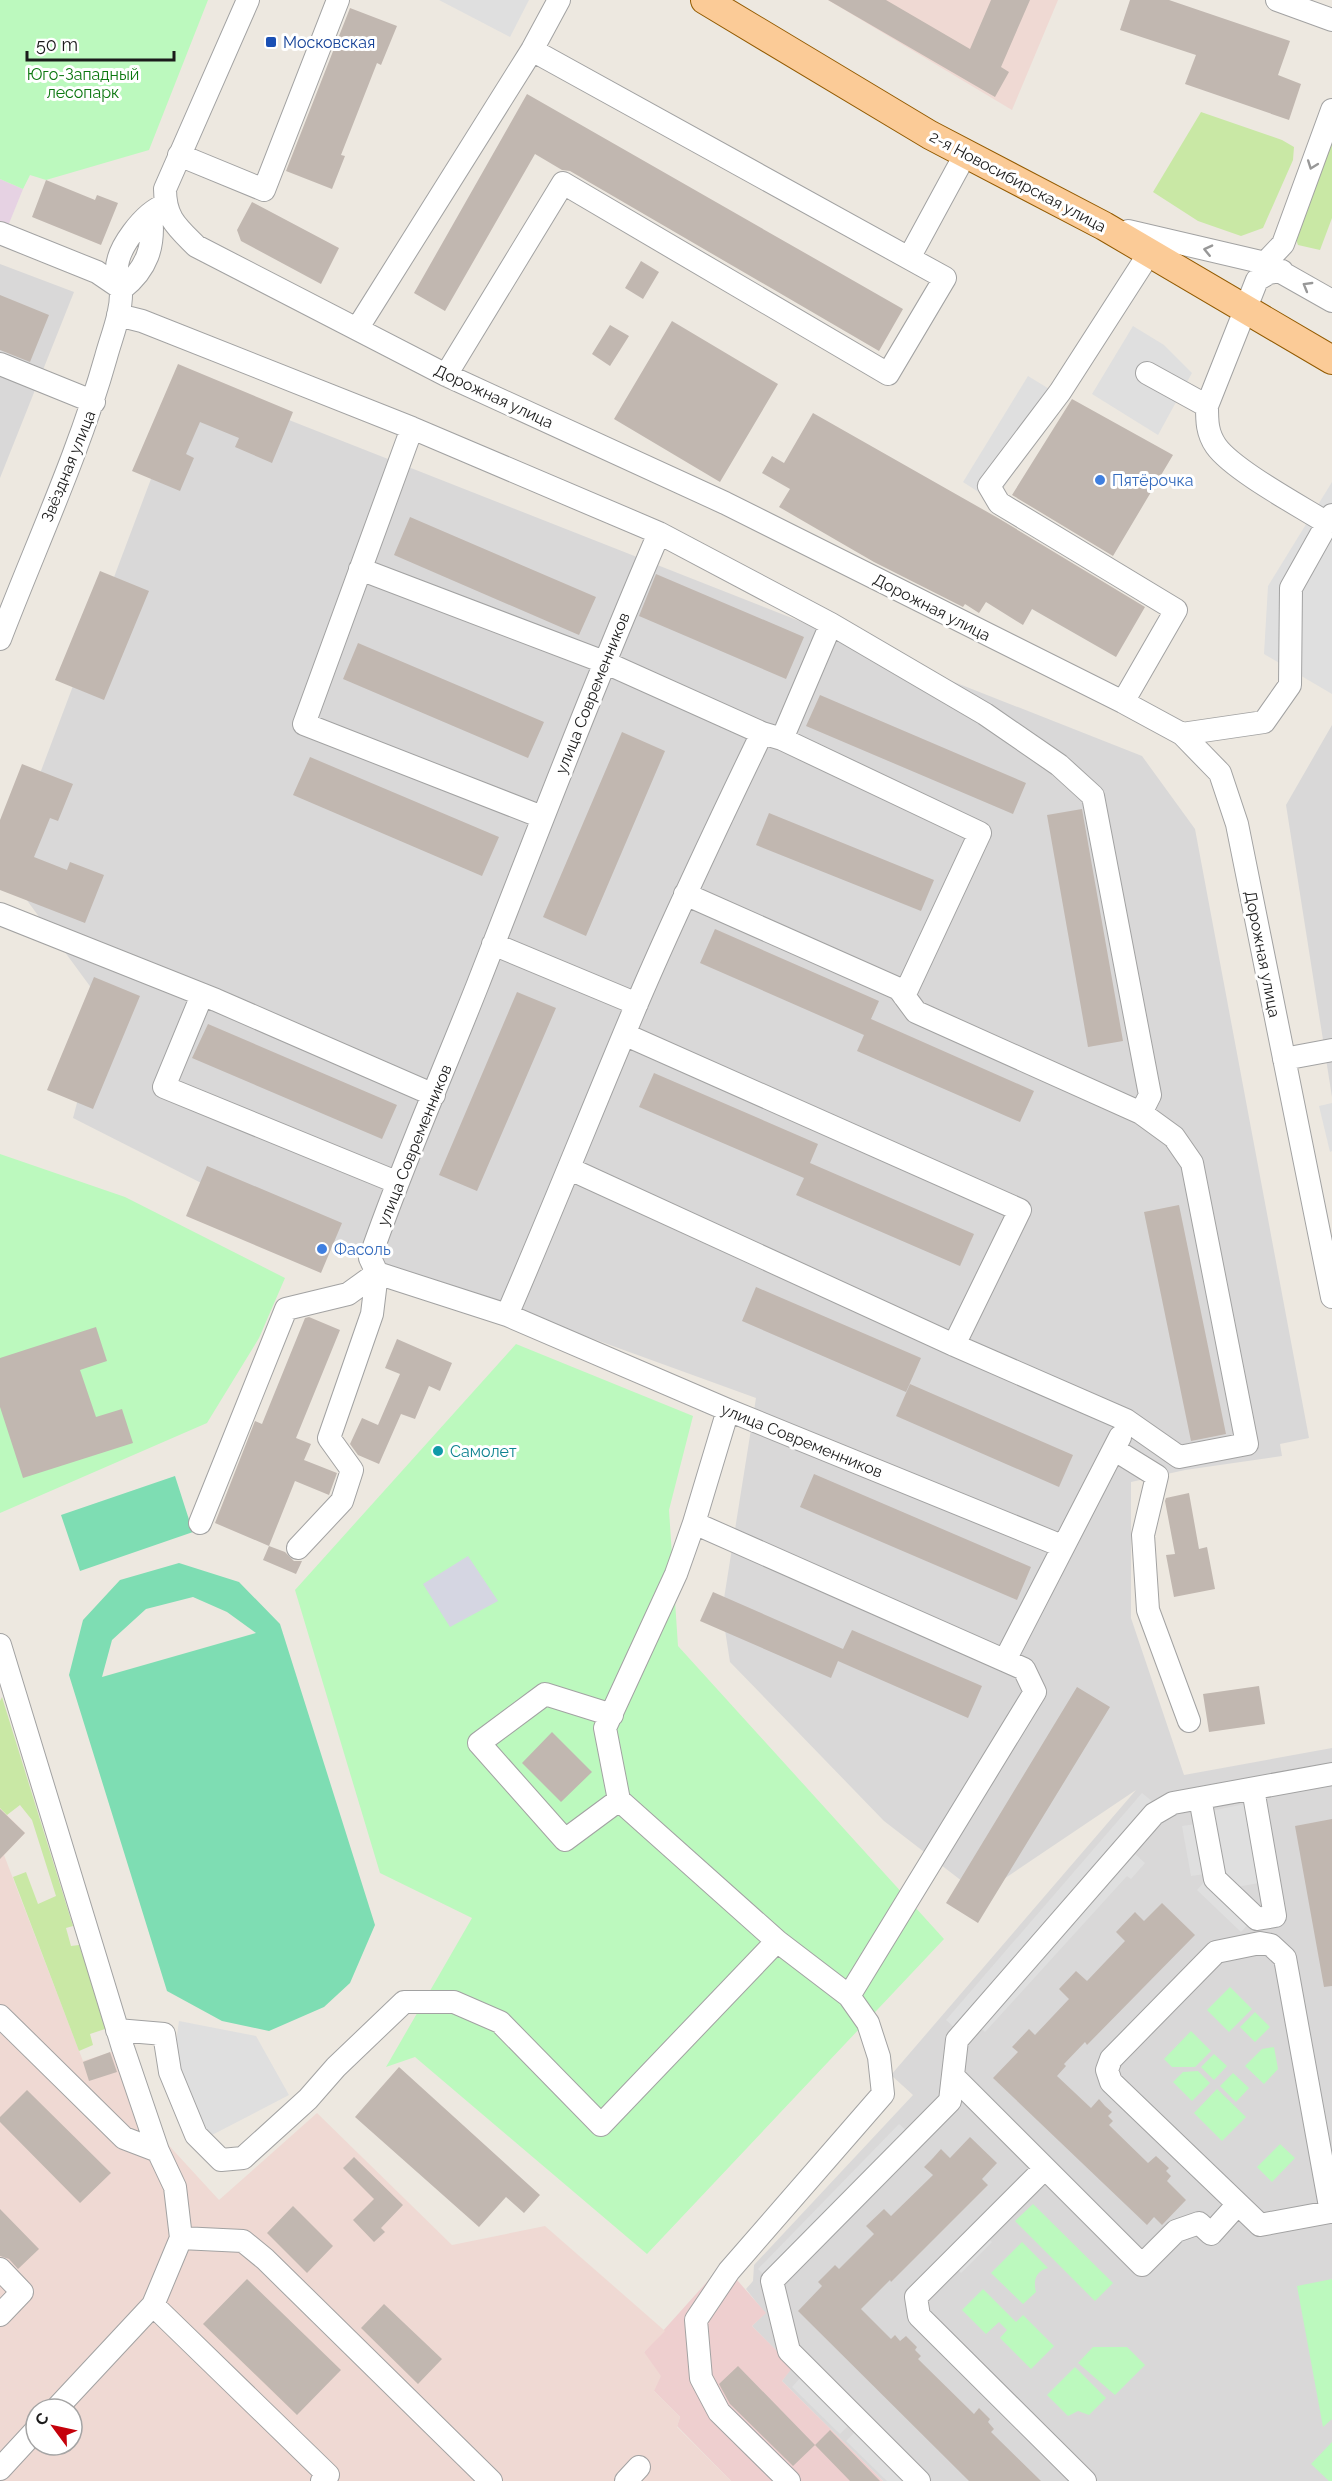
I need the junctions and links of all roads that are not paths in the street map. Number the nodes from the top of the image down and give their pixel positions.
1 (248, 0) edge
2 (338, 0) edge
3 (559, 0) edge
4 (705, 0) edge
5 (1277, 0) edge
6 (1332, 20) edge
7 (532, 50) junction
8 (1332, 110) edge
9 (966, 153) junction
10 (179, 155) junction
11 (158, 210) junction
12 (1104, 226) junction
13 (0, 233) edge
14 (1150, 252) junction
15 (909, 258) junction
16 (1274, 267) junction
17 (122, 289) junction
18 (1332, 301) edge
19 (1244, 308) junction
20 (118, 315) junction
21 (357, 329) junction
22 (1332, 360) edge
23 (0, 364) edge
24 (1147, 373) dead end
25 (446, 375) junction
26 (94, 402) junction
27 (1207, 406) junction
28 (412, 428) junction
29 (1330, 519) edge
30 (659, 533) junction
31 (360, 569) junction
32 (831, 624) junction
33 (0, 639) edge
34 (604, 662) junction
35 (1123, 702) junction
36 (1182, 734) junction
37 (772, 736) junction
38 (542, 817) junction
39 (685, 894) junction
40 (0, 914) edge
41 (494, 944) junction
42 (202, 995) junction
43 (904, 996) junction
44 (637, 1004) junction
45 (626, 1035) junction
46 (1332, 1050) edge
47 (1284, 1059) junction
48 (434, 1095) junction
49 (1141, 1113) junction
50 (570, 1169) junction
51 (396, 1182) junction
52 (377, 1273) junction
53 (1332, 1297) edge
54 (507, 1315) junction
55 (954, 1345) junction
56 (728, 1410) junction
57 (1126, 1420) junction
58 (1115, 1450) junction
59 (200, 1523) dead end
60 (694, 1523) junction
61 (1062, 1546) junction
62 (298, 1548) dead end
63 (0, 1646) edge
64 (1005, 1660) junction
65 (612, 1715) junction
66 (1189, 1721) dead end
67 (1332, 1774) edge
68 (1252, 1789) junction
69 (1200, 1798) junction
70 (619, 1800) junction
71 (777, 1941) junction
72 (849, 1996) junction
73 (0, 2016) edge
74 (117, 2030) junction
75 (953, 2076) junction
76 (158, 2151) junction
77 (1045, 2168) junction
78 (1238, 2204) junction
79 (1331, 2212) edge
80 (181, 2238) junction
81 (0, 2269) edge
82 (153, 2305) junction
83 (0, 2315) edge
84 (67, 2397) edge
85 (24, 2443) edge
86 (0, 2469) edge
87 (322, 2481) edge
88 (491, 2481) edge
89 (789, 2481) edge
90 (919, 2481) edge
91 (1085, 2481) edge

1 - 10 street
2 - 10 street
3 - 7 street
4 - 9 main road, 2-я Новосибирская улица
5 - 6 street
7 - 15 street
7 - 21 street
8 -> 16 street
9 - 12 main road, 2-я Новосибирская улица
9 - 15 street
10 - 11 street
11 - 17 street
11 - 17 street, Звёздная улица
11 - 21 street, Дорожная улица
12 - 14 main road, 2-я Новосибирская улица
16 -> 12 street
13 - 17 street
14 - 19 main road, 2-я Новосибирская улица
14 - 35 street
15 - 25 street
18 -> 16 street
16 - 19 street
17 - 20 street, Звёздная улица
19 - 22 main road, 2-я Новосибирская улица
19 - 27 street
20 - 26 street, Звёздная улица
20 - 28 street
21 - 25 street, Дорожная улица
23 - 26 street
24 - 27 street
25 - 35 street, Дорожная улица
26 - 33 street, Звёздная улица
27 - 29 street
28 - 30 street
28 - 31 street
29 - 36 street
30 - 32 street
30 - 34 street, улица Современников
31 - 34 street
31 - 38 street
32 - 37 street
32 - 49 street
34 - 37 street
34 - 38 street, улица Современников
35 - 36 street, Дорожная улица
36 - 47 street, Дорожная улица
37 - 39 street
37 - 43 street
38 - 41 street, улица Современников
39 - 43 street
39 - 44 street
40 - 42 street
41 - 44 street
41 - 48 street, улица Современников
42 - 48 street
42 - 51 street
43 - 49 street
44 - 45 street
45 - 50 street
45 - 55 street
46 - 47 street
47 - 53 street, Дорожная улица
48 - 51 street, улица Современников
49 - 57 street
50 - 54 street
50 - 55 street
51 - 52 street, улица Современников
52 - 54 street, улица Современников
52 - 59 street
52 - 62 street
54 - 56 street, улица Современников
55 - 57 street
56 - 60 street
56 - 61 street, улица Современников
57 - 58 street
58 - 61 street
58 - 66 street
60 - 64 street
60 - 65 street
61 - 64 street
63 - 74 street
64 - 72 street
65 - 70 street
65 - 70 street
67 - 68 street
68 - 69 street
68 - 69 street
69 - 75 street
70 - 71 street
71 - 72 street
71 - 74 street
72 - 89 street
73 - 76 street
74 - 76 street
75 - 77 street
75 - 90 street
76 - 80 street
77 - 78 street
77 - 91 street
78 - 79 street
78 - 79 street
80 - 82 street
80 - 88 street
81 - 83 street
82 - 84 street
82 - 87 street
85 - 86 street

